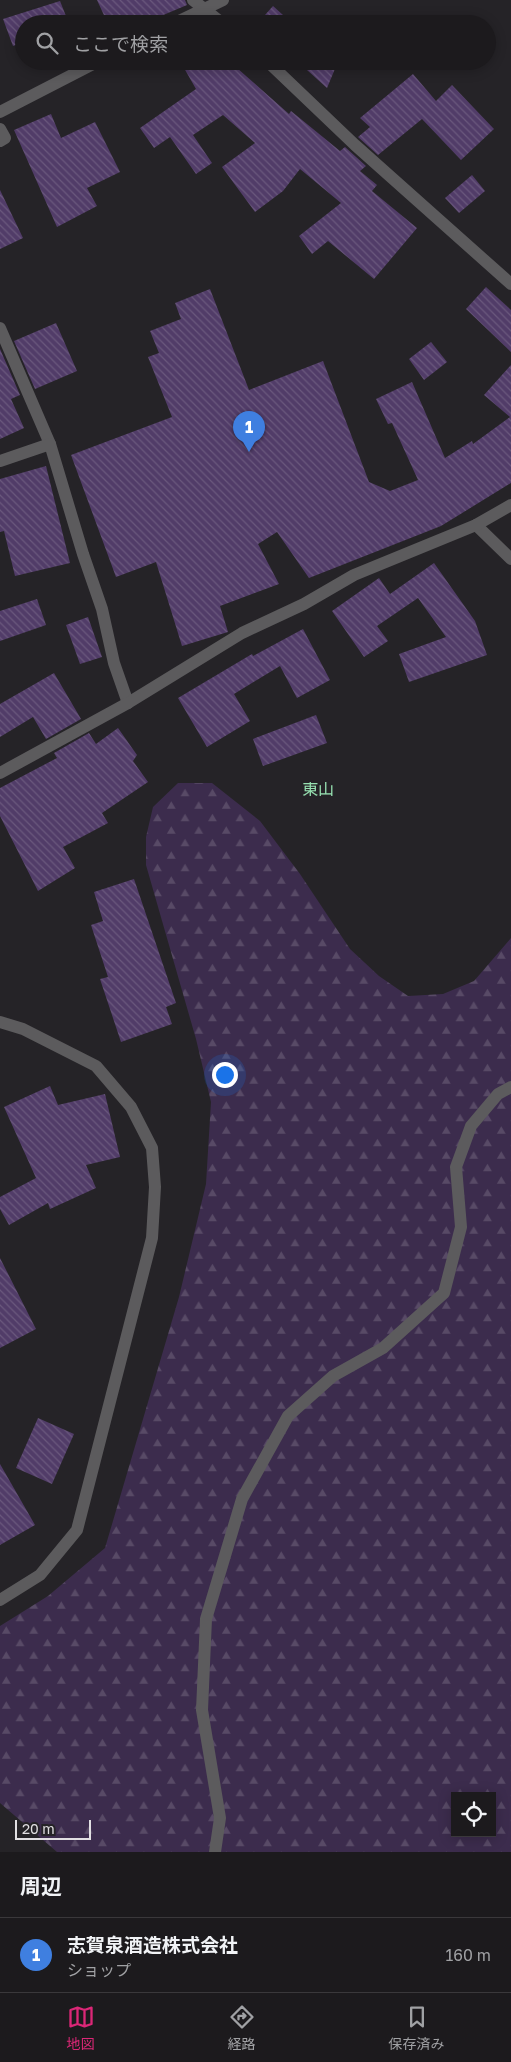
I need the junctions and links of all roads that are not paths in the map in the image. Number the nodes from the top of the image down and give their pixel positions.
1 (222, 0) edge
2 (198, 4) edge
3 (184, 15) edge
4 (212, 15) edge
5 (82, 70) edge
6 (276, 70) edge
7 (0, 112) edge
8 (0, 129) edge
9 (0, 141) edge
10 (511, 284) edge
11 (0, 328) edge
12 (50, 444) junction
13 (0, 461) edge
14 (511, 505) edge
15 (476, 525) junction
16 (511, 559) edge
17 (128, 703) junction
18 (0, 773) edge
19 (0, 1022) edge
20 (511, 1086) edge
21 (0, 1600) edge
22 (215, 1852) edge

1 - 2 street
2 - 3 street
2 - 4 street
5 - 7 street
6 - 10 street
8 - 9 street
11 - 12 street
12 - 13 street
12 - 17 street
14 - 15 street
15 - 16 street
15 - 17 street
17 - 18 street
19 - 21 street
20 - 22 street

